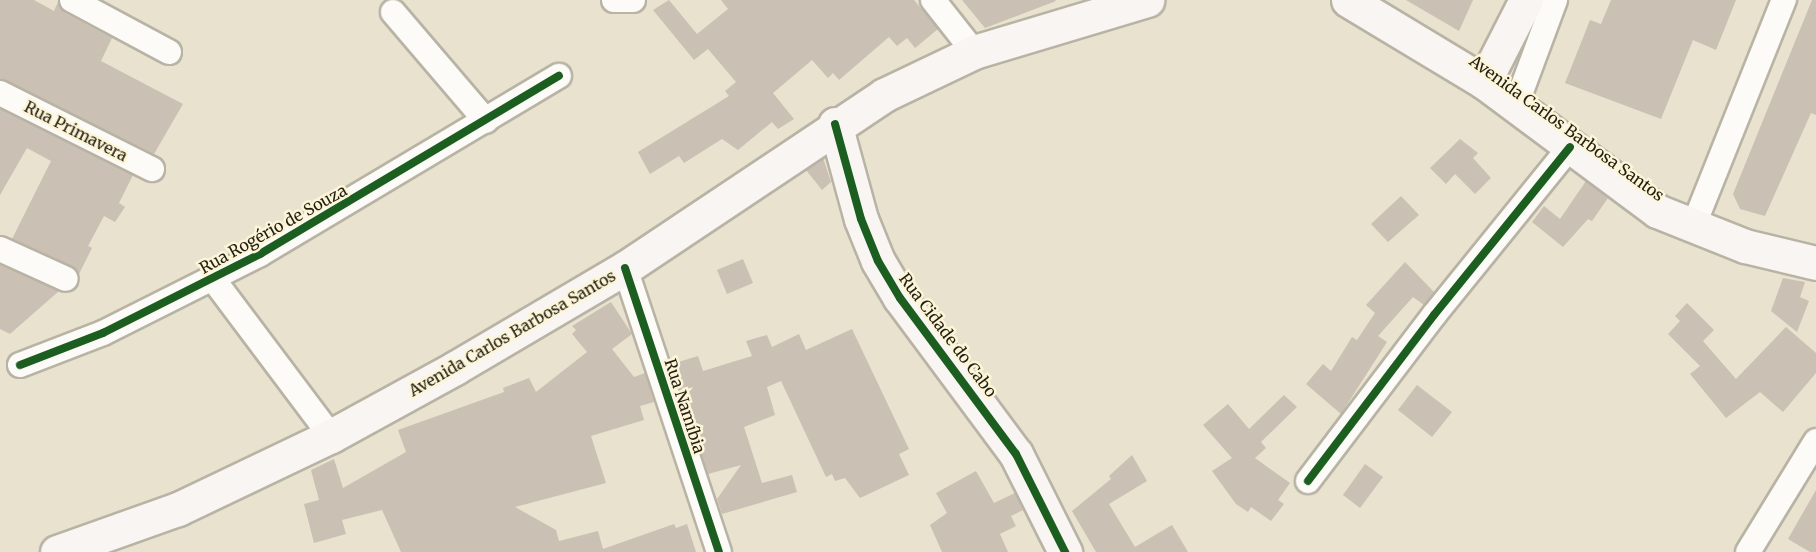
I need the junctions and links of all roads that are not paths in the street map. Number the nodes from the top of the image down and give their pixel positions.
1 (72, 0) edge
2 (614, 0) edge
3 (633, 0) edge
4 (933, 0) edge
5 (1147, 0) edge
6 (1348, 0) edge
7 (1526, 0) edge
8 (1555, 0) edge
9 (1784, 0) edge
10 (393, 12) dead end
11 (169, 52) dead end
12 (974, 52) junction
13 (559, 76) dead end
14 (1484, 82) junction
15 (0, 93) edge
16 (1516, 105) junction
17 (486, 121) junction
18 (835, 124) junction
19 (1570, 147) junction
20 (152, 169) dead end
21 (1693, 227) junction
22 (0, 249) edge
23 (1816, 263) edge
24 (626, 268) junction
25 (66, 279) dead end
26 (213, 279) junction
27 (20, 365) dead end
28 (332, 436) junction
29 (1816, 441) edge
30 (1308, 481) dead end
31 (57, 552) edge
32 (719, 552) edge
33 (1065, 552) edge
34 (1748, 552) edge

1 - 11 street
2 - 3 street
4 - 12 street
5 - 12 main road, Avenida Carlos Barbosa Santos
6 - 14 main road, Avenida Carlos Barbosa Santos
7 - 14 main road
8 - 16 street
9 - 21 street
10 - 17 street
12 - 18 main road, Avenida Carlos Barbosa Santos
13 - 17 street, Rua Rogério de Souza
14 - 16 main road, Avenida Carlos Barbosa Santos
15 - 20 street, Rua Primavera
16 - 19 main road, Avenida Carlos Barbosa Santos
17 - 26 street, Rua Rogério de Souza
18 - 24 main road, Avenida Carlos Barbosa Santos
18 - 33 main road, Rua Cidade do Cabo
19 - 21 main road, Avenida Carlos Barbosa Santos
19 - 30 street
21 - 23 main road, Avenida Carlos Barbosa Santos
22 - 25 street
24 - 28 main road, Avenida Carlos Barbosa Santos
24 - 32 street, Rua Namíbia
26 - 27 street, Rua Rogério de Souza
26 - 28 street
28 - 31 main road, Avenida Carlos Barbosa Santos
29 - 34 street

